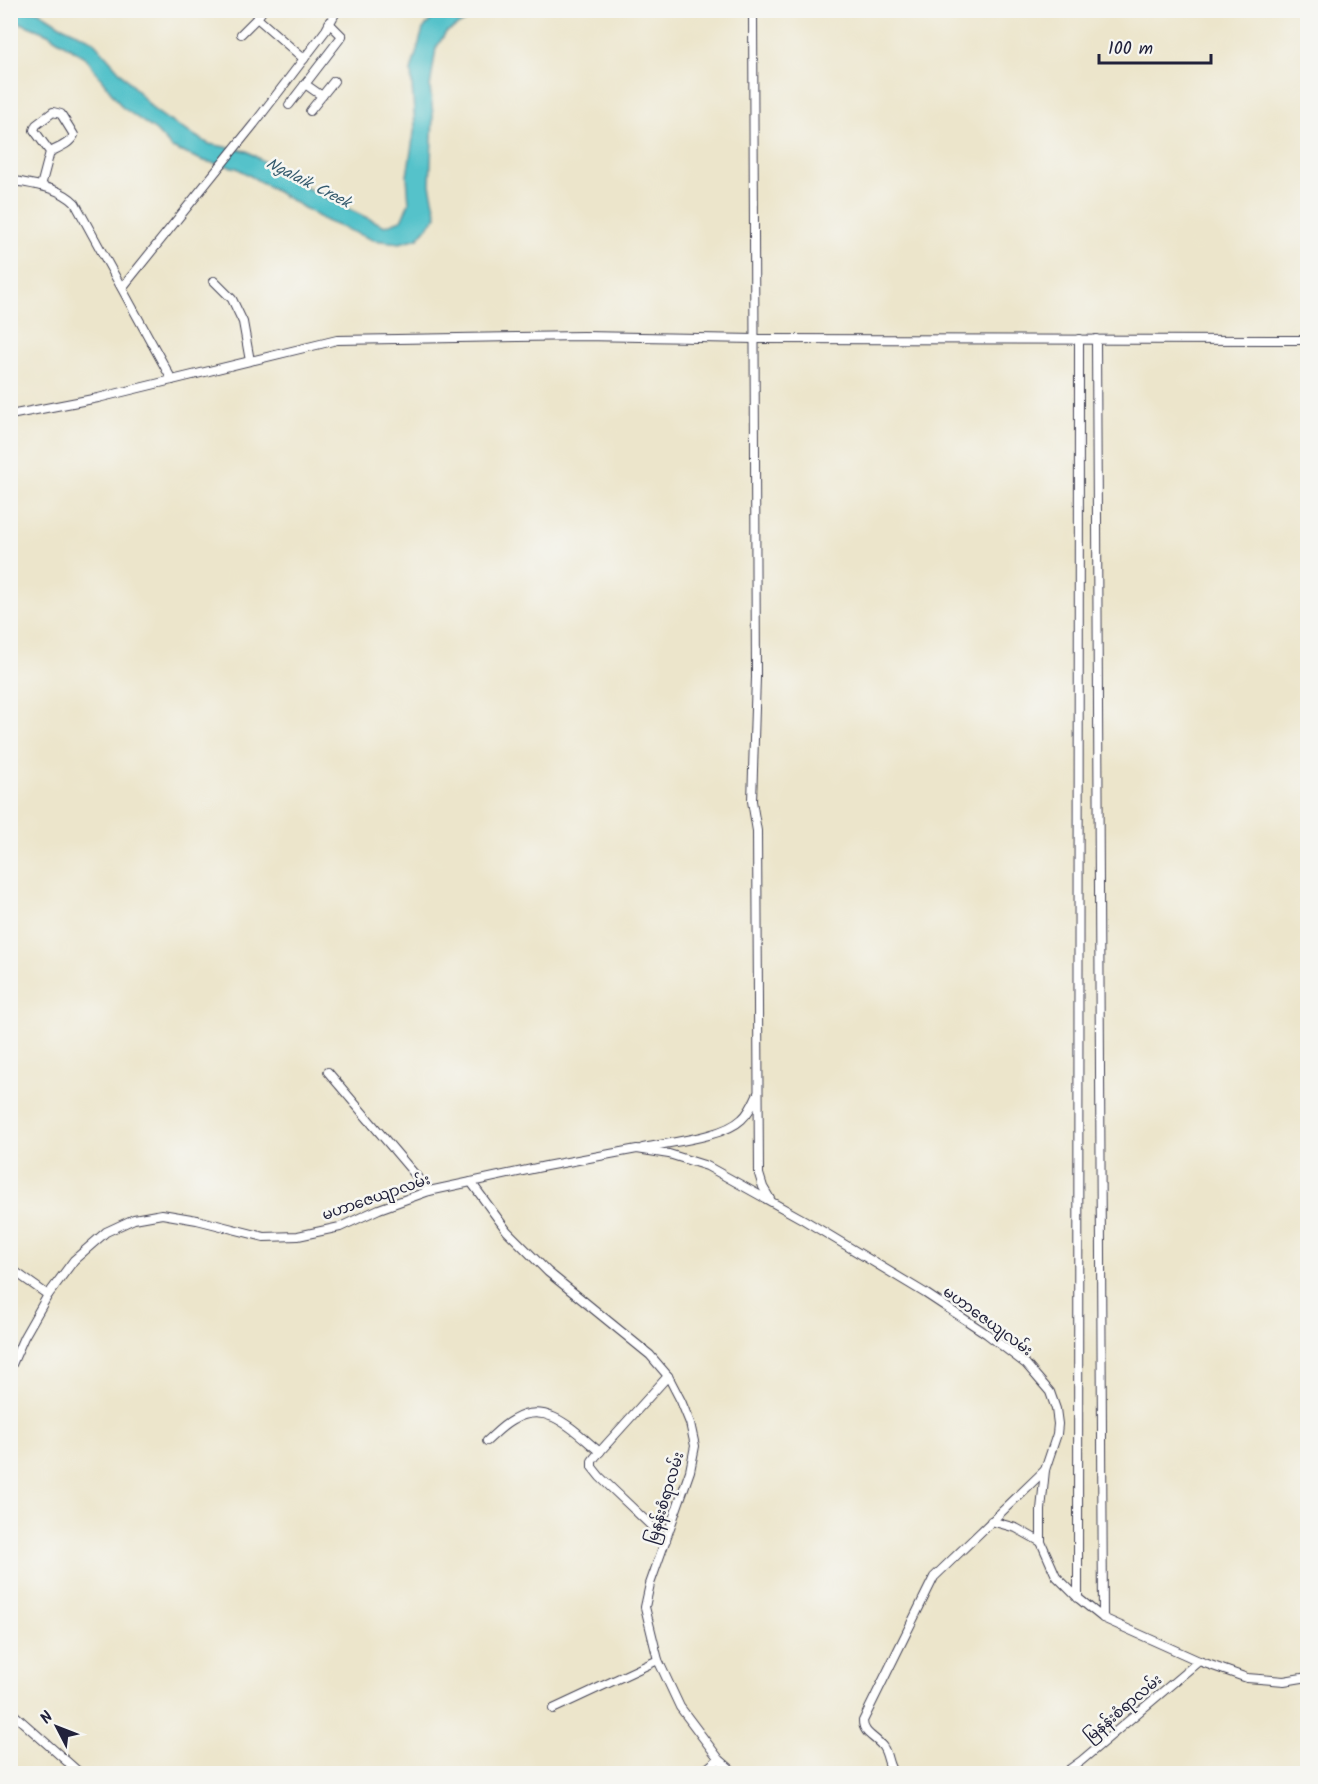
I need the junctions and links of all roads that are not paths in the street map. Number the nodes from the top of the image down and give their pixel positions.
1 (263, 10) edge
2 (337, 10) edge
3 (753, 10) edge
4 (257, 18) junction
5 (329, 23) junction
6 (241, 34) dead end
7 (303, 59) junction
8 (334, 81) dead end
9 (305, 84) junction
10 (322, 96) junction
11 (289, 105) dead end
12 (310, 111) dead end
13 (50, 152) junction
14 (10, 180) edge
15 (41, 186) junction
16 (214, 281) dead end
17 (122, 288) junction
18 (755, 339) junction
19 (1079, 339) junction
20 (1096, 339) junction
21 (1308, 340) edge
22 (250, 361) junction
23 (172, 380) junction
24 (10, 415) edge
25 (327, 1072) dead end
26 (759, 1091) junction
27 (637, 1149) junction
28 (471, 1182) junction
29 (745, 1189) joint
30 (429, 1191) junction
31 (770, 1201) junction
32 (10, 1268) edge
33 (48, 1295) junction
34 (10, 1369) edge
35 (668, 1376) junction
36 (487, 1441) dead end
37 (600, 1452) junction
38 (1046, 1470) junction
39 (992, 1521) junction
40 (666, 1540) junction
41 (1041, 1542) junction
42 (1078, 1598) junction
43 (1102, 1618) junction
44 (658, 1660) junction
45 (1199, 1660) junction
46 (1308, 1677) edge
47 (553, 1708) dead end
48 (10, 1711) edge
49 (719, 1759) junction
50 (81, 1773) edge
51 (700, 1773) edge
52 (736, 1773) edge
53 (895, 1773) edge
54 (1063, 1773) edge

1 - 4 street
2 - 5 street
3 - 18 street
4 - 6 street
4 - 7 street
5 - 7 street
5 - 9 street
7 - 17 street
8 - 10 street
9 - 10 street
9 - 11 street
10 - 12 street
13 - 13 street
13 - 15 street
14 - 15 street
15 - 17 street
16 - 22 street
17 - 23 street
18 - 19 street
18 - 22 street
18 - 26 street
19 - 20 street
19 - 42 street
20 - 21 street
20 - 43 street
22 - 23 street
23 - 24 street
25 - 30 street
26 - 27 street
26 - 31 street
27 - 28 street, မဟာဇေယျာလမ်း
27 - 29 street, မဟာဇေယျာလမ်း
28 - 30 street, မဟာဇေယျာလမ်း
28 - 35 street, မြနန်းစံရာလမ်း
29 - 31 street, မဟာဇေယျလမ်း
30 - 33 street, မဟာဇေယျာလမ်း
31 - 38 street, မဟာဇေယျလမ်း
32 - 33 street
33 - 34 street, မဟာဇေယျာလမ်း
35 - 37 street
35 - 40 street, မြနန်းစံရာလမ်း
36 - 37 street
37 - 40 street
38 - 39 street
38 - 41 street, မဟာဇေယျလမ်း
39 - 41 street
39 - 53 street
40 - 44 street, မြနန်းစံရာလမ်း
41 - 42 street, မဟာဇေယျလမ်း
42 - 43 street, မဟာဇေယျလမ်း
43 - 45 street, မဟာဇေယျလမ်း
44 - 47 street
44 - 49 street, မြနန်းစံရာလမ်း
45 - 46 street, မဟာဇေယျလမ်း
45 - 54 street, မြနန်းစံရာလမ်း
48 - 50 street
49 - 51 street
49 - 52 street, မြနန်းစံရာလမ်း

